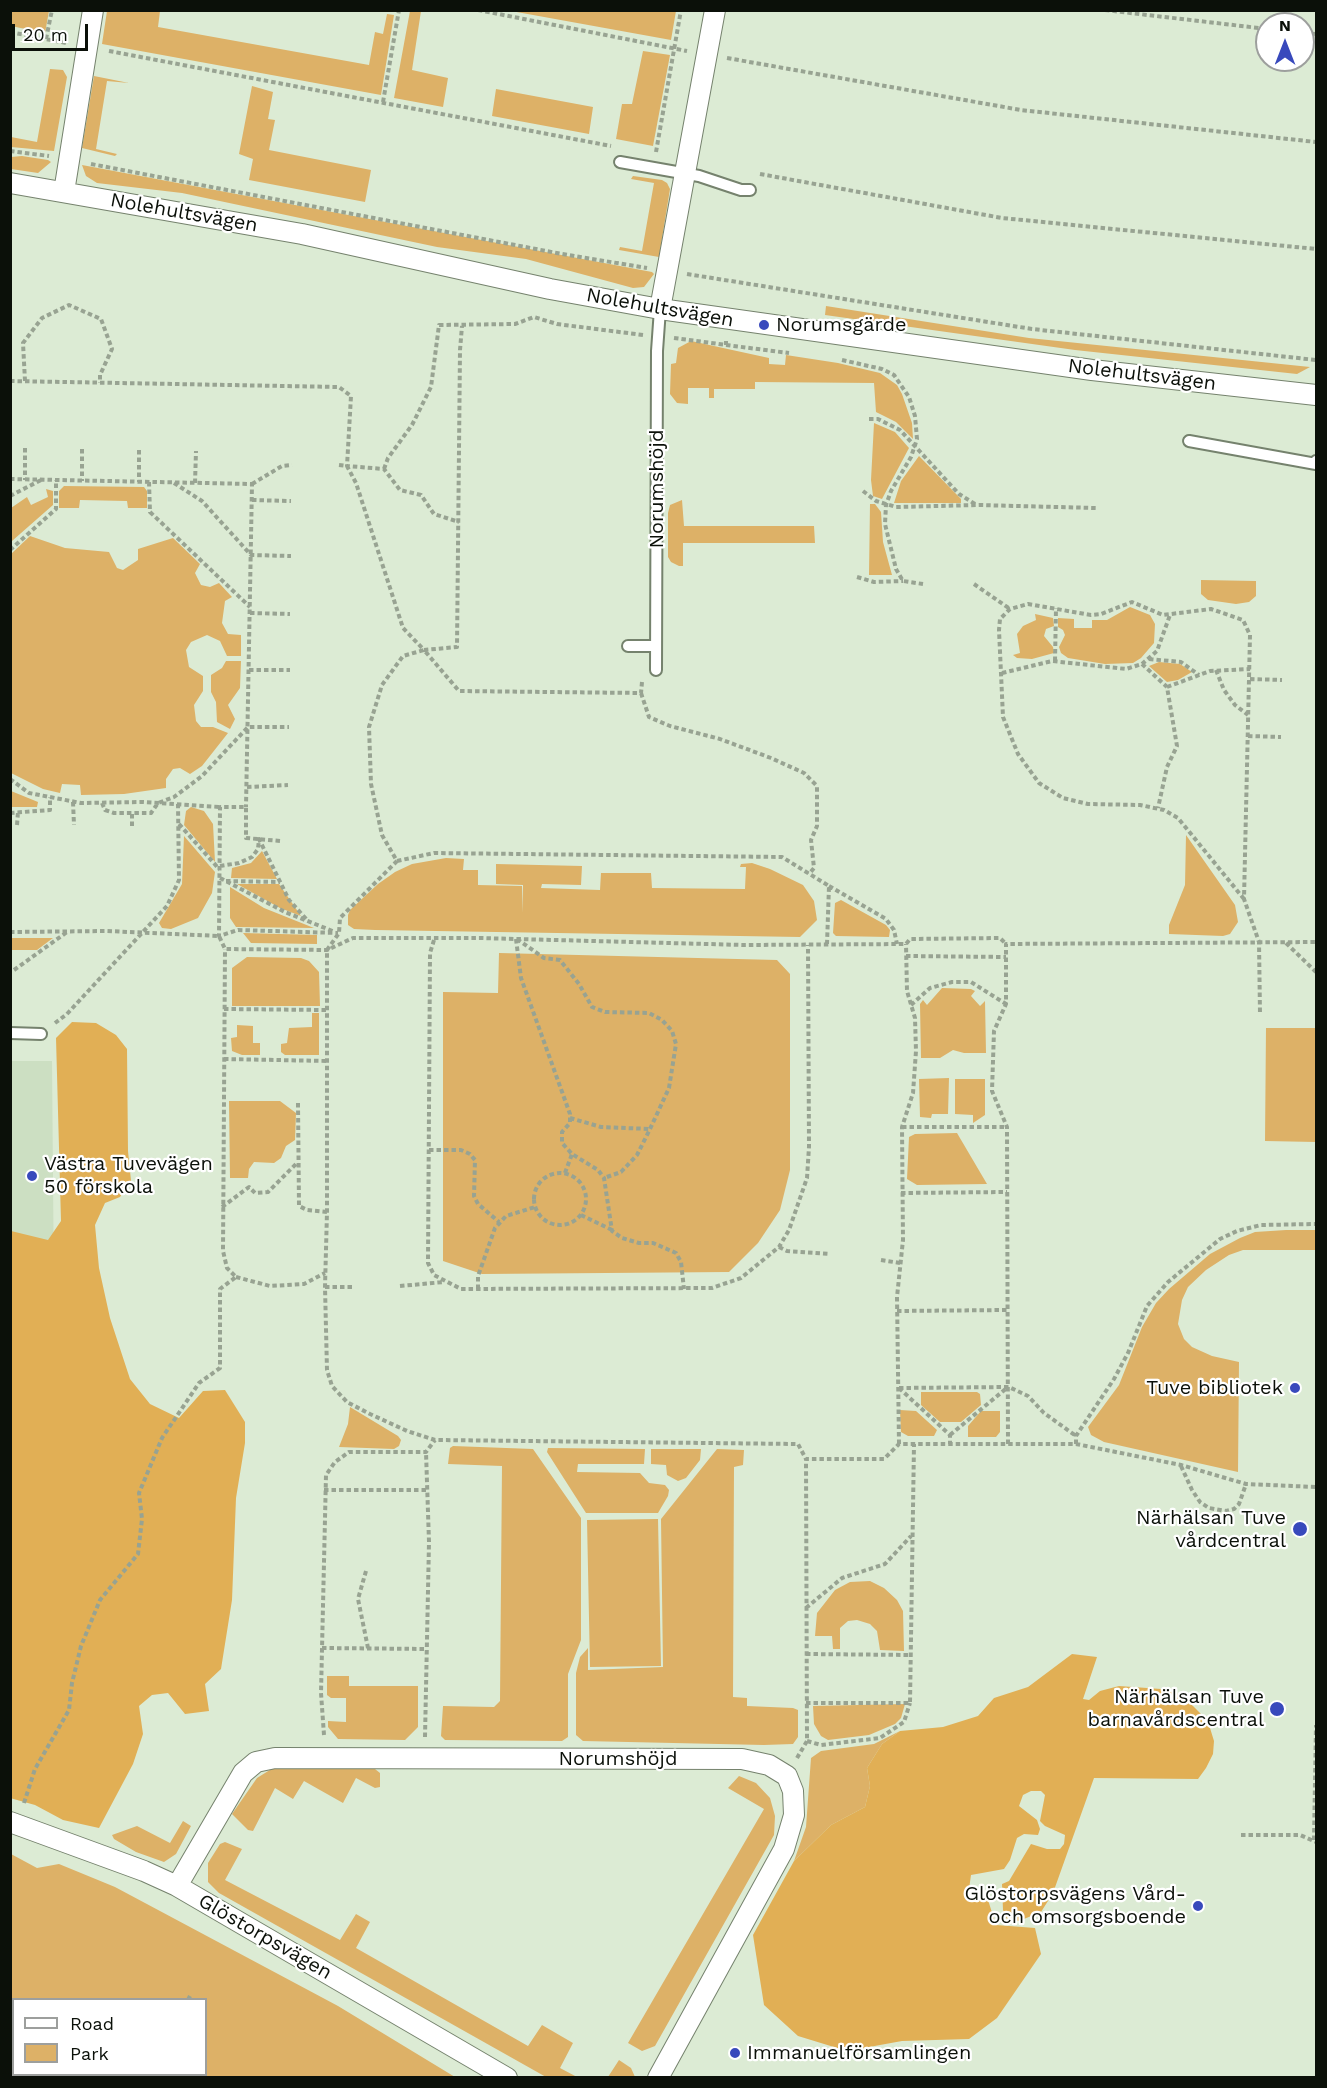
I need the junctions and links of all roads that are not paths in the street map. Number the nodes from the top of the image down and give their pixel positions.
1 (93, 10) edge
2 (716, 10) edge
3 (620, 162) dead end
4 (687, 174) junction
5 (10, 183) edge
6 (750, 190) dead end
7 (64, 192) junction
8 (660, 309) junction
9 (1317, 395) edge
10 (1189, 441) dead end
11 (1316, 463) edge
12 (628, 646) dead end
13 (656, 646) junction
14 (656, 670) road end
15 (10, 1033) edge
16 (41, 1034) road end
17 (16, 1816) edge
18 (177, 1886) junction
19 (507, 2078) edge
20 (658, 2078) edge

1 - 7 street
2 - 4 street
3 - 4 lane
4 - 6 lane
4 - 8 street
5 - 7 street, Nolehultsvägen
7 - 8 street, Nolehultsvägen
8 - 9 street, Nolehultsvägen
8 - 13 lane, Norumshöjd
10 - 11 lane
12 - 13 lane
13 - 14 lane, Norumshöjd
15 - 16 lane
17 - 18 street, Glöstorpsvägen
18 - 19 street, Glöstorpsvägen
18 - 20 street, Norumshöjd

